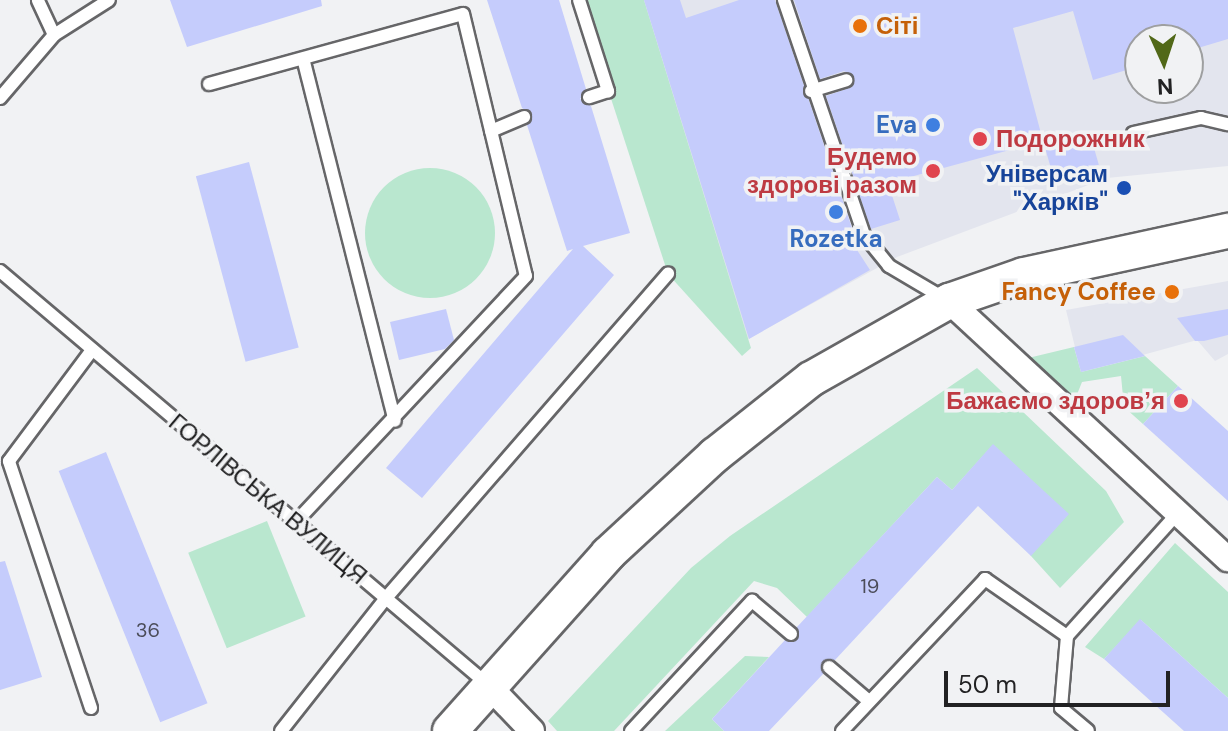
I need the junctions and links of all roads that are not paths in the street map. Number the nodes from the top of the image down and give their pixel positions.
1 (38, 0) edge
2 (109, 0) edge
3 (579, 0) edge
4 (784, 0) edge
5 (54, 35) junction
6 (304, 62) junction
7 (846, 80) dead end
8 (209, 84) dead end
9 (811, 91) junction
10 (589, 97) dead end
11 (0, 98) edge
12 (524, 117) dead end
13 (1228, 124) edge
14 (491, 131) junction
15 (1133, 133) dead end
16 (1228, 231) edge
17 (0, 271) edge
18 (668, 274) dead end
19 (949, 301) junction
20 (92, 350) junction
21 (395, 421) junction
22 (1177, 514) junction
23 (296, 522) junction
24 (1228, 559) edge
25 (386, 598) junction
26 (791, 634) dead end
27 (1067, 636) junction
28 (829, 667) dead end
29 (487, 684) junction
30 (869, 701) junction
31 (91, 708) dead end
32 (281, 731) edge
33 (450, 731) edge
34 (532, 731) edge
35 (631, 731) edge
36 (842, 731) edge
37 (1088, 731) edge

1 - 5 lane
2 - 5 lane
3 - 10 lane
4 - 9 lane
5 - 11 lane
6 - 8 lane
6 - 14 lane
6 - 21 lane
7 - 9 lane
9 - 19 lane
12 - 14 lane
13 - 15 lane
14 - 21 lane
16 - 19 street
17 - 20 lane, ГОРЛІВСЬКА ВУЛИЦЯ
18 - 25 lane
19 - 22 street
19 - 29 street
20 - 23 lane, ГОРЛІВСЬКА ВУЛИЦЯ
20 - 31 lane
21 - 23 lane
22 - 24 street
22 - 27 lane
23 - 25 lane, ГОРЛІВСЬКА ВУЛИЦЯ
25 - 29 lane, ГОРЛІВСЬКА ВУЛИЦЯ
25 - 32 lane
26 - 35 lane
27 - 30 lane
27 - 37 lane
28 - 30 lane
29 - 33 street
29 - 34 street, ГОРЛІВСЬКА ВУЛИЦЯ
30 - 36 lane

